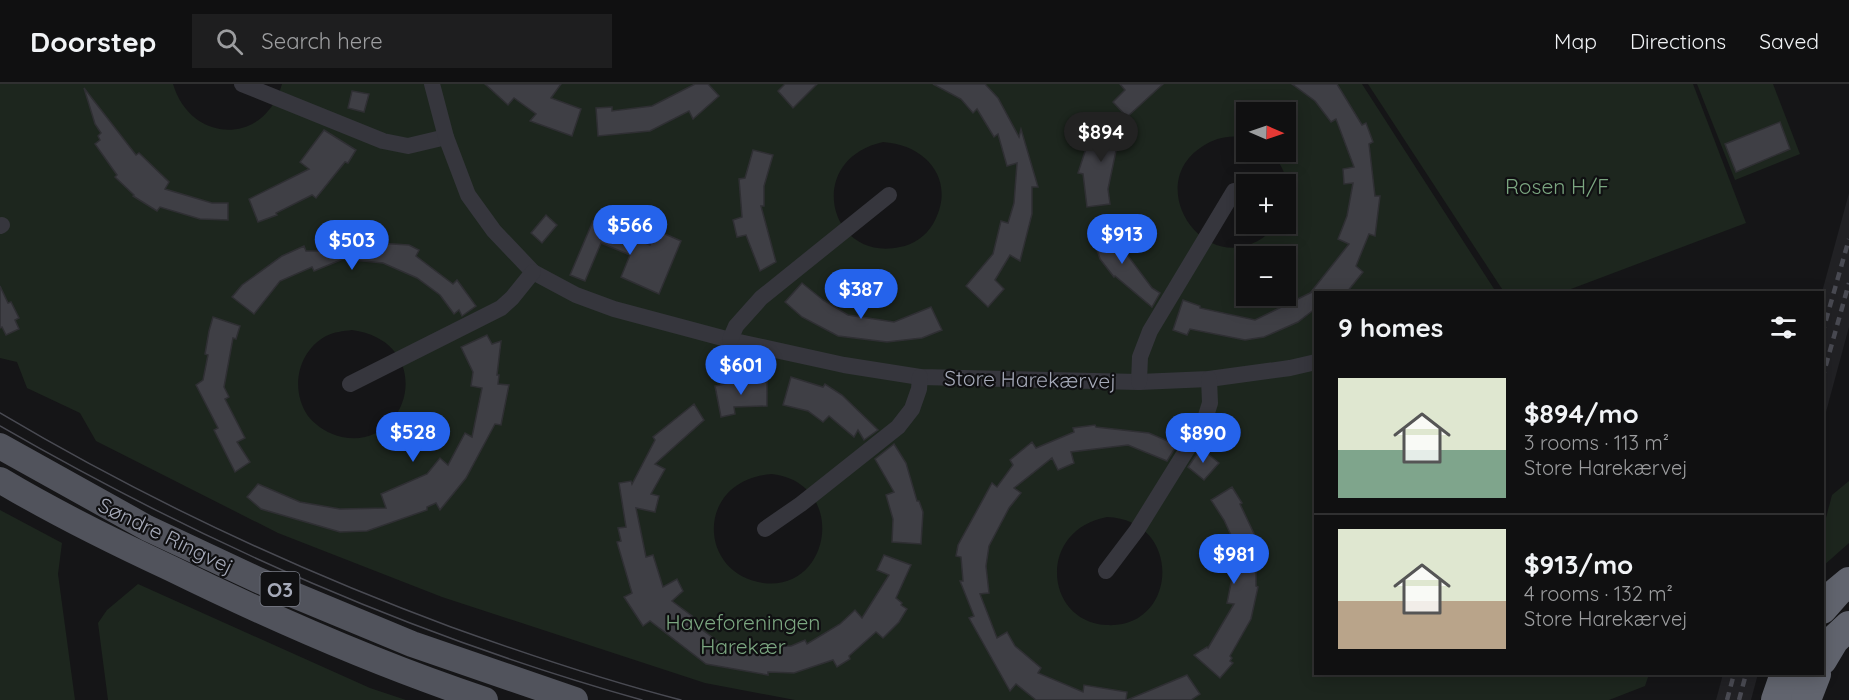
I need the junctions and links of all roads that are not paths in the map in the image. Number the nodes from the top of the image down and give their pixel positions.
1 (242, 84) edge
2 (432, 84) edge
3 (446, 137) junction
4 (1233, 191) dead end
5 (889, 195) dead end
6 (533, 272) junction
7 (730, 340) junction
8 (1314, 362) edge
9 (920, 377) junction
10 (1209, 379) junction
11 (1139, 382) junction
12 (350, 384) dead end
13 (0, 446) edge
14 (0, 480) edge
15 (765, 529) dead end
16 (1106, 571) dead end
17 (1849, 582) edge
18 (1824, 607) edge
19 (1849, 626) edge
20 (1824, 657) edge
21 (1816, 675) edge
22 (485, 700) edge
23 (575, 700) edge
24 (1806, 700) edge

1 - 3 street
2 - 3 street, Store Harekærvej
3 - 6 street, Store Harekærvej
4 - 11 street, Store Harekærvej
5 - 7 street
6 - 7 street, Store Harekærvej
6 - 12 street
7 - 9 street, Store Harekærvej
8 - 10 street, Store Harekærvej
9 - 11 street, Store Harekærvej
9 - 15 street, Store Harekærvej
10 - 11 street, Store Harekærvej
10 - 16 street
13 - 23 main road, Søndre Ringvej / O3
14 - 22 main road, Søndre Ringvej / O3
17 - 18 highway
19 - 20 highway
21 - 24 highway

